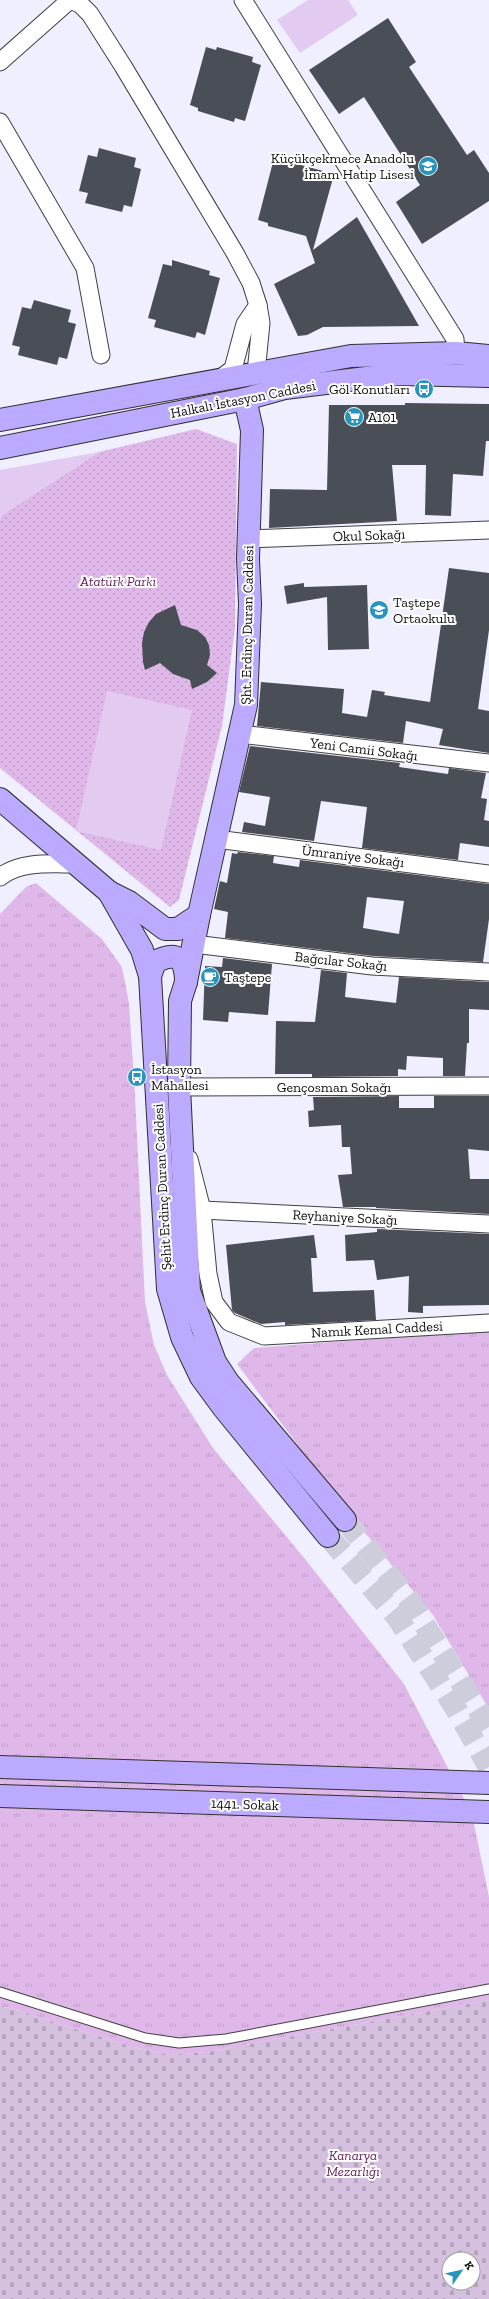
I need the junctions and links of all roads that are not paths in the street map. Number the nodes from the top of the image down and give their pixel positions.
1 (70, 0) edge
2 (243, 0) edge
3 (0, 62) edge
4 (0, 122) edge
5 (258, 306) junction
6 (456, 353) junction
7 (101, 355) dead end
8 (489, 356) edge
9 (256, 373) junction
10 (489, 376) edge
11 (213, 382) junction
12 (244, 399) junction
13 (10, 418) edge
14 (0, 428) edge
15 (0, 448) edge
16 (489, 530) edge
17 (249, 539) junction
18 (240, 734) junction
19 (489, 763) edge
20 (0, 799) edge
21 (216, 839) junction
22 (74, 864) junction
23 (489, 874) edge
24 (0, 878) edge
25 (109, 892) junction
26 (199, 915) junction
27 (194, 944) junction
28 (489, 972) edge
29 (150, 976) junction
30 (186, 982) junction
31 (489, 1086) edge
32 (179, 1087) junction
33 (180, 1126) junction
34 (202, 1210) junction
35 (489, 1224) edge
36 (489, 1323) edge
37 (345, 1520) tunnel mouth
38 (328, 1536) tunnel mouth
39 (0, 1767) edge
40 (489, 1783) edge
41 (0, 1796) edge
42 (489, 1812) edge
43 (489, 1989) edge
44 (0, 1992) edge

1 - 3 street
1 - 5 street
2 - 6 street
4 - 7 street
5 - 9 street
5 - 11 street
6 - 8 main road, Halkalı İstasyon Caddesi
6 - 9 main road, Halkalı İstasyon Caddesi
9 - 11 main road, Halkalı İstasyon Caddesi
10 - 12 main road, Halkalı İstasyon Caddesi
11 - 12 main road
11 - 13 main road, Halkalı İstasyon Caddesi
12 - 15 main road, Halkalı İstasyon Caddesi
12 - 17 main road, Şht. Erdinç Duran Caddesi
13 - 14 main road, Halkalı İstasyon Caddesi
16 - 17 street, Okul Sokağı
17 - 18 main road, Şht. Erdinç Duran Caddesi
18 - 19 street, Yeni Camii Sokağı
18 - 21 main road, Şht. Erdinç Duran Caddesi
20 - 22 main road, Şehit Erdinç Duran Caddesi
21 - 23 street, Ümraniye Sokağı
21 - 26 main road, Şht. Erdinç Duran Caddesi
22 - 24 street
22 - 25 main road, Şehit Erdinç Duran Caddesi
25 - 26 main road
25 - 29 main road, Şehit Erdinç Duran Caddesi
26 - 27 main road, Şht. Erdinç Duran Caddesi
27 - 28 street, Bağcılar Sokağı
27 - 30 main road, Şehit Erdinç Duran Caddesi
29 - 30 main road
29 - 38 main road, Şehit Erdinç Duran Caddesi
30 - 32 main road, Şehit Erdinç Duran Caddesi
31 - 32 street, Gençosman Sokağı
32 - 33 main road, Şehit Erdinç Duran Caddesi
33 - 34 street
33 - 37 main road, Şehit Erdinç Duran Caddesi
34 - 35 street, Reyhaniye Sokağı
34 - 36 street, Namık Kemal Caddesi
39 - 40 main road, 1441. Sokak
41 - 42 main road, 1441. Sokak
43 - 44 lane

